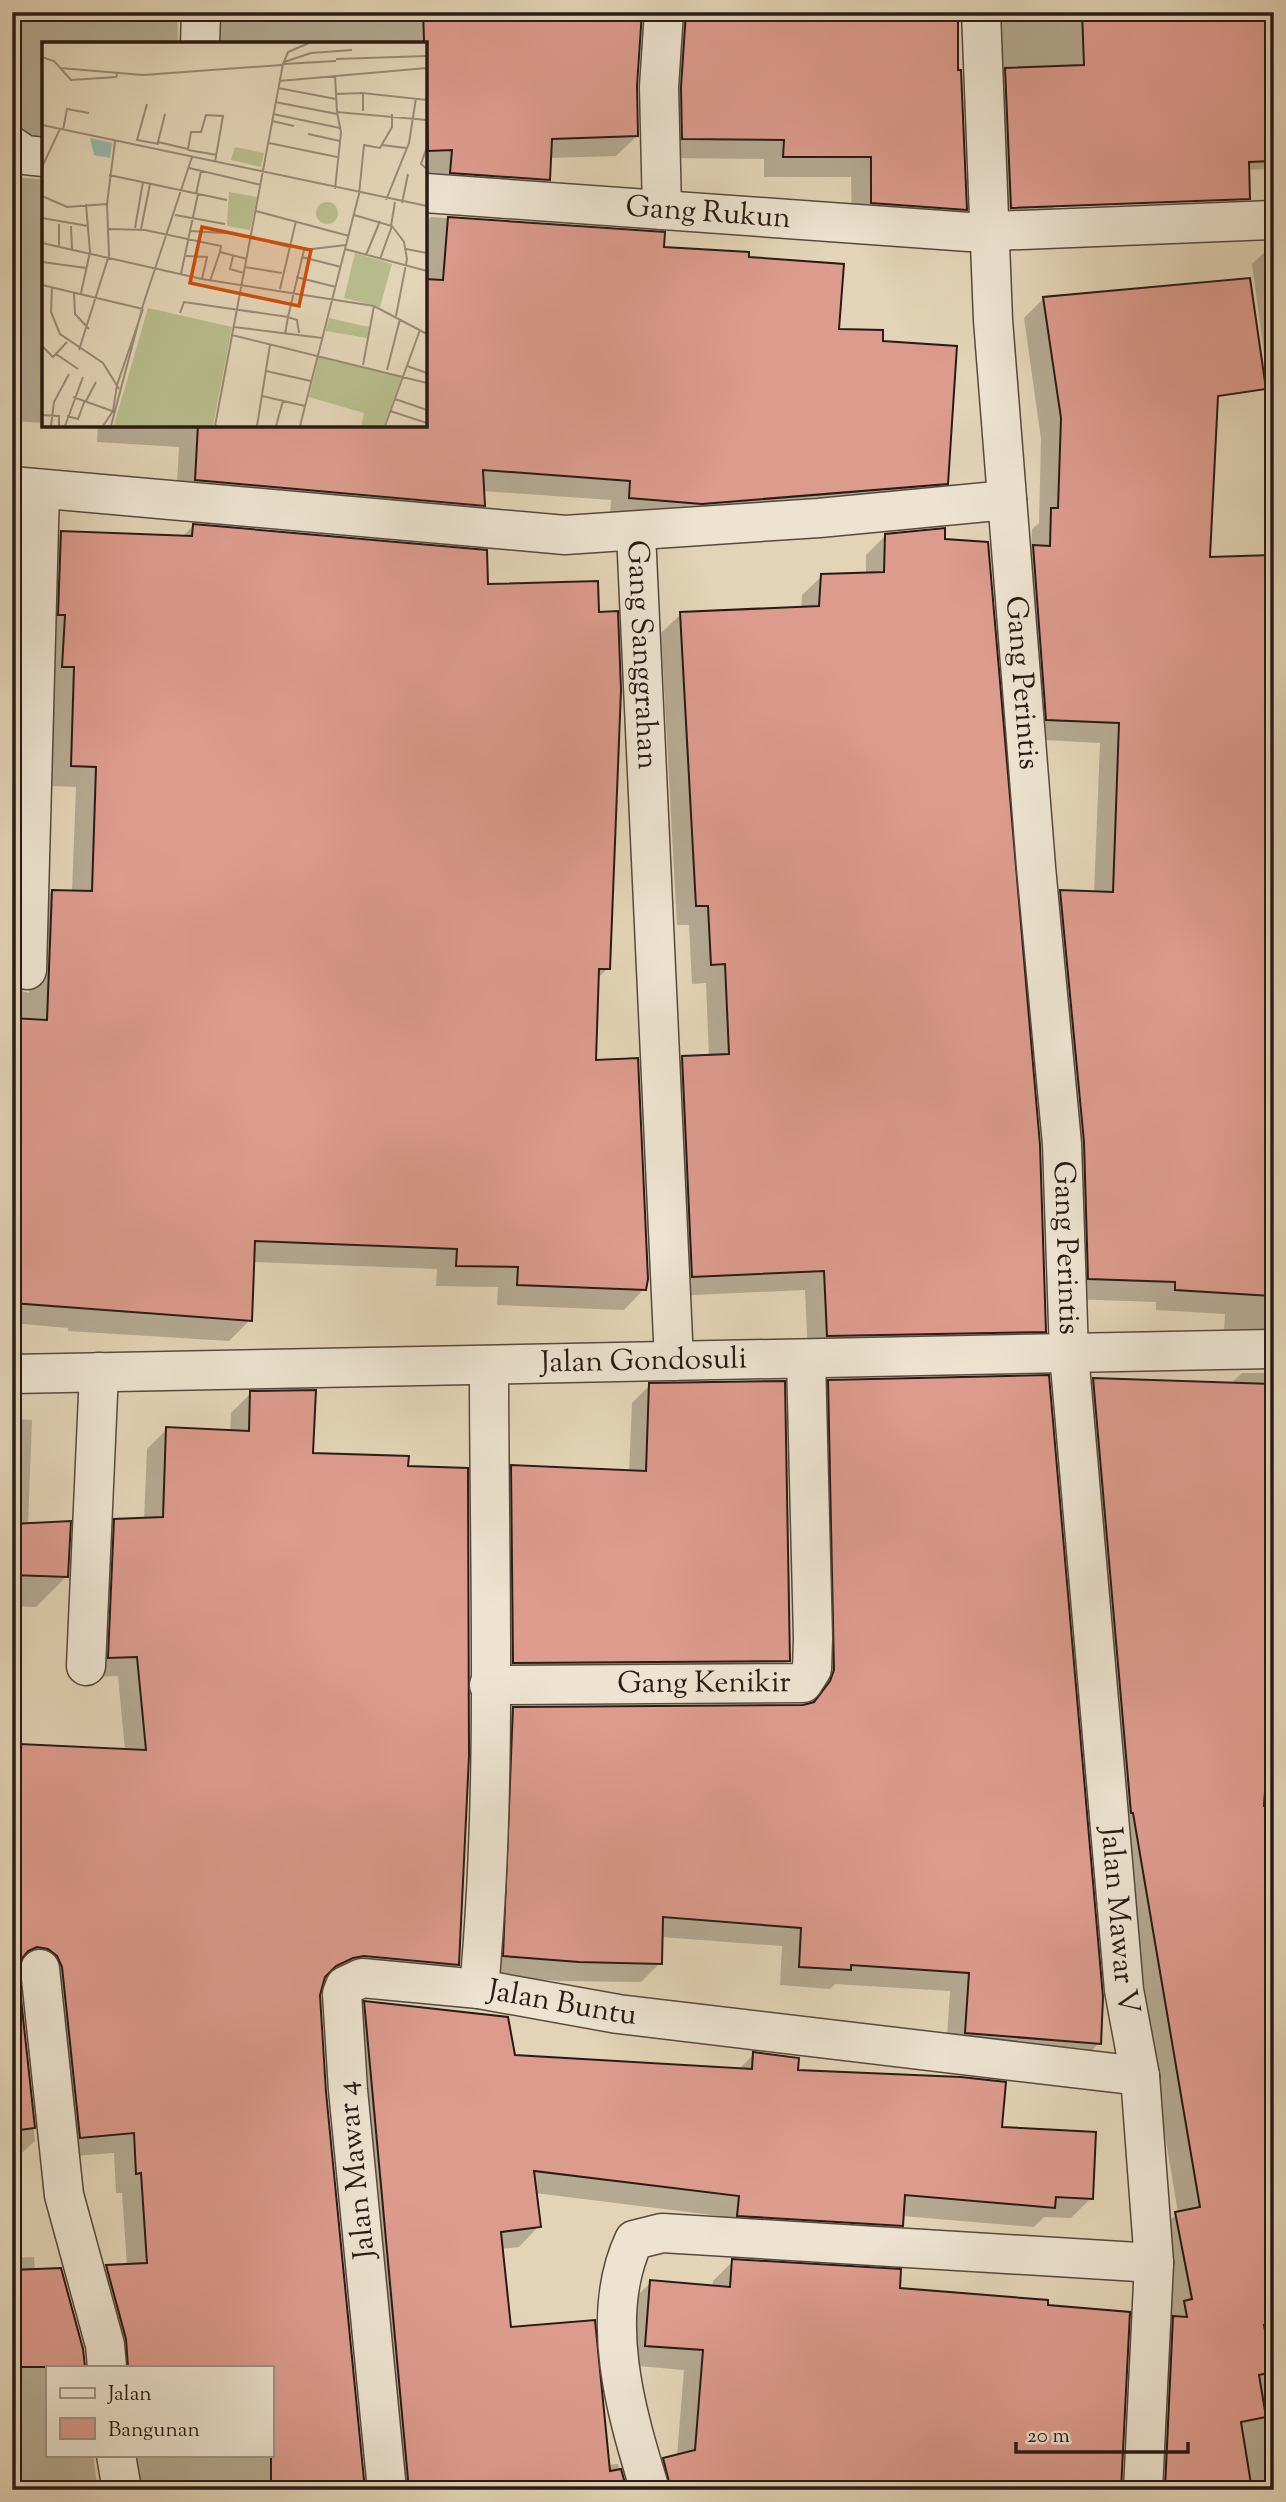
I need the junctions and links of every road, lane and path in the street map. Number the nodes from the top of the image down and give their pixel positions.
1 (201, 12) edge
2 (664, 12) edge
3 (981, 12) edge
4 (200, 42) edge
5 (427, 193) edge
6 (662, 210) junction
7 (1274, 220) edge
8 (989, 232) junction
9 (26, 488) edge
10 (1007, 500) junction
11 (636, 533) junction
12 (27, 970) dead end
13 (1274, 1349) edge
14 (1069, 1353) junction
15 (806, 1359) junction
16 (674, 1361) junction
17 (489, 1365) junction
18 (99, 1372) junction
19 (12, 1374) edge
20 (86, 1666) dead end
21 (489, 1685) junction
22 (40, 1969) dead end
23 (478, 1989) junction
24 (1140, 2076) junction
25 (1154, 2263) junction
26 (107, 2366) edge
27 (116, 2456) edge
28 (122, 2490) edge
29 (387, 2490) edge
30 (650, 2490) edge
31 (1143, 2490) edge

1 - 4 street
2 - 6 street
3 - 8 street, Gang Perintis
5 - 6 street, Gang Rukun
6 - 8 street, Gang Rukun
7 - 8 street, Gang Rukun
8 - 10 street, Gang Perintis
9 - 11 street, Gang Sanggrahan
9 - 12 street
10 - 11 street
10 - 14 street, Gang Perintis
11 - 16 street, Gang Sanggrahan
13 - 14 street, Jalan Gondosuli
14 - 15 street, Jalan Gondosuli
14 - 24 street, Jalan Mawar V
15 - 16 street, Jalan Gondosuli
15 - 21 street, Gang Kenikir
16 - 17 street, Jalan Gondosuli
17 - 18 street, Jalan Gondosuli
17 - 21 street, Jalan Buntu
18 - 19 street, Jalan Gondosuli
18 - 20 street
21 - 23 street, Jalan Buntu
22 - 26 street
23 - 24 street, Jalan Buntu
23 - 29 street, Jalan Mawar 4
24 - 25 street, Jalan Mawar V
25 - 30 street
25 - 31 street, Jalan Mawar V
27 - 28 street

